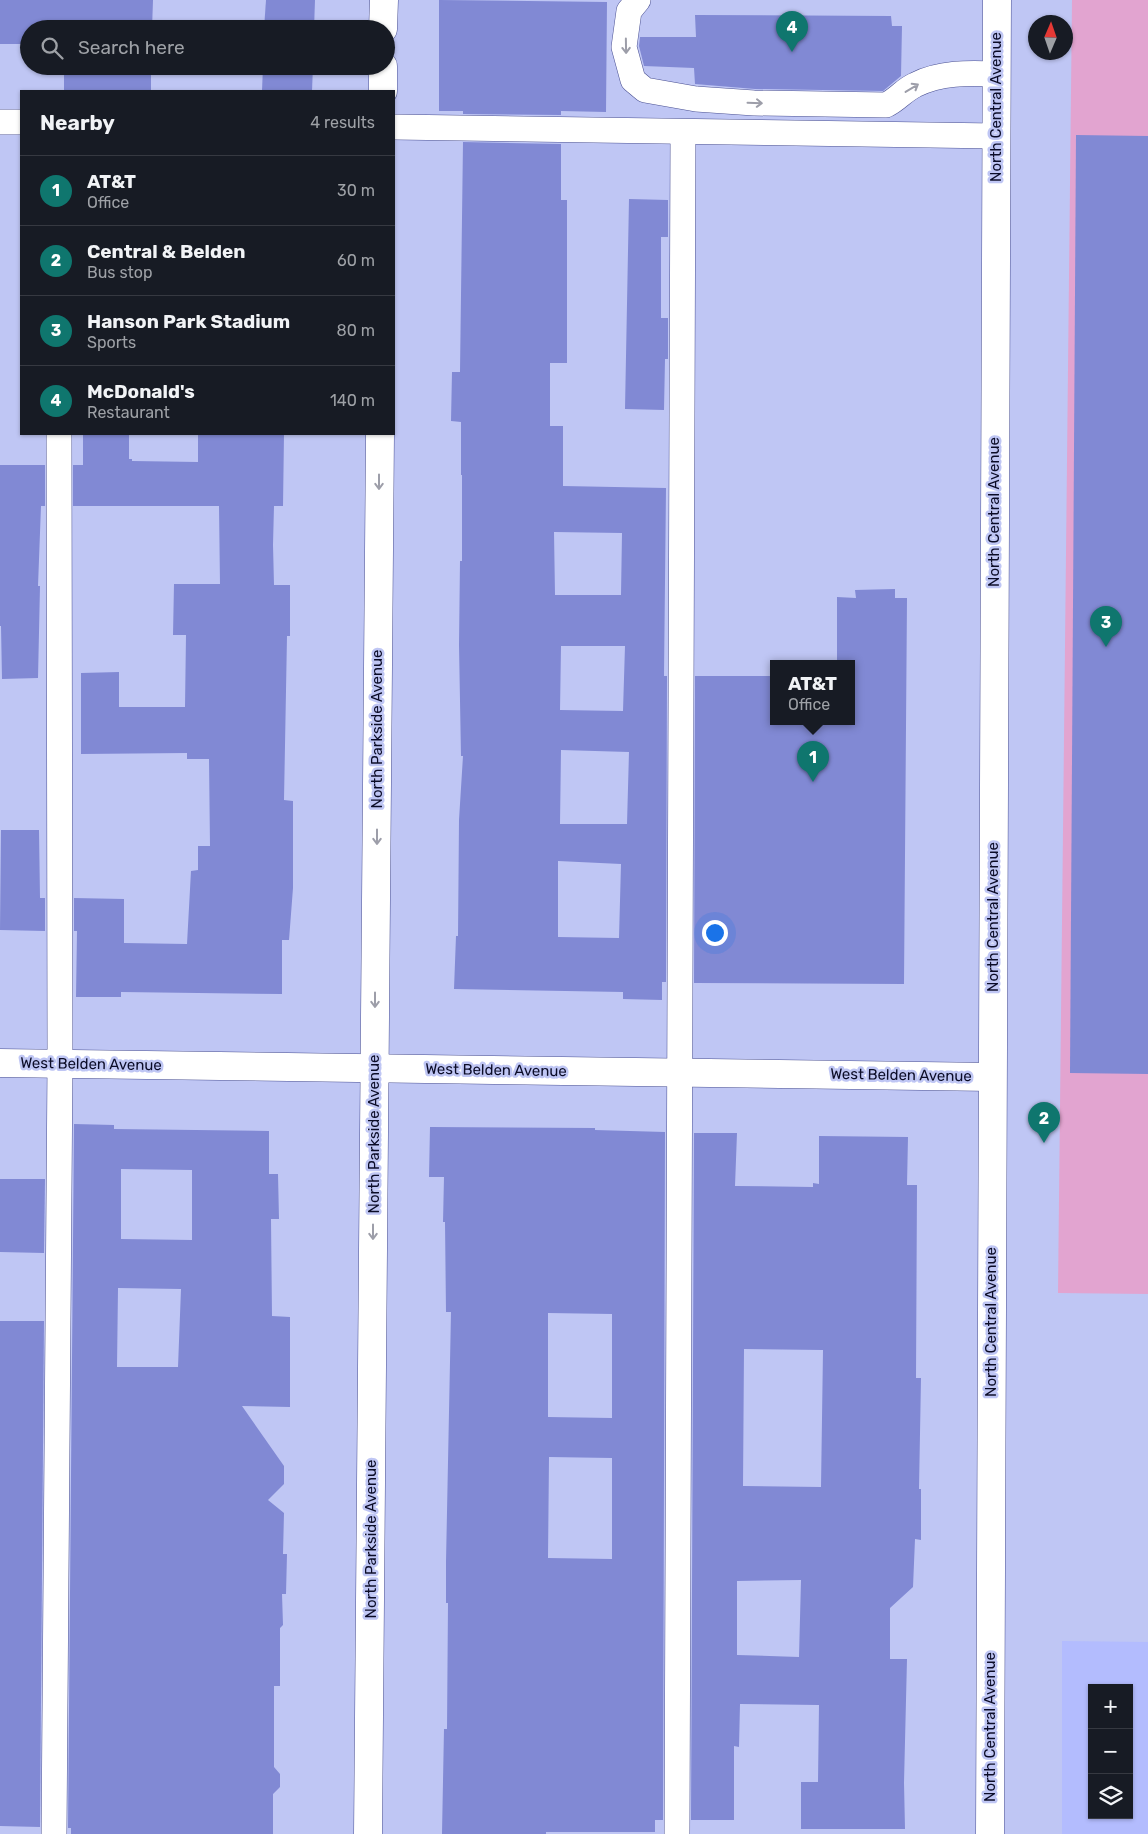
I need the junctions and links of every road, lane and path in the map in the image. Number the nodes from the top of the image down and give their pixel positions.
1 (384, 0) edge
2 (638, 0) edge
3 (997, 0) edge
4 (383, 20) edge
5 (996, 74) junction
6 (383, 75) edge
7 (383, 90) edge
8 (0, 122) edge
9 (20, 122) edge
10 (395, 128) edge
11 (683, 132) junction
12 (996, 136) junction
13 (59, 435) edge
14 (380, 435) edge
15 (0, 1063) edge
16 (60, 1064) junction
17 (375, 1068) junction
18 (681, 1072) junction
19 (992, 1077) junction
20 (54, 1834) edge
21 (368, 1834) edge
22 (677, 1834) edge
23 (990, 1834) edge

1 - 4 street
2 -> 5 lane
3 - 5 street, North Central Avenue
5 - 12 street, North Central Avenue
6 - 7 street
8 - 9 lane
10 - 11 lane
11 - 12 lane
11 - 18 lane
12 - 19 street, North Central Avenue
13 - 16 lane
14 -> 17 street, North Parkside Avenue
15 - 16 street, West Belden Avenue
16 - 17 street, West Belden Avenue
16 - 20 lane
17 - 18 street, West Belden Avenue
17 -> 21 street, North Parkside Avenue
18 - 19 street, West Belden Avenue
18 - 22 lane
19 - 23 street, North Central Avenue

